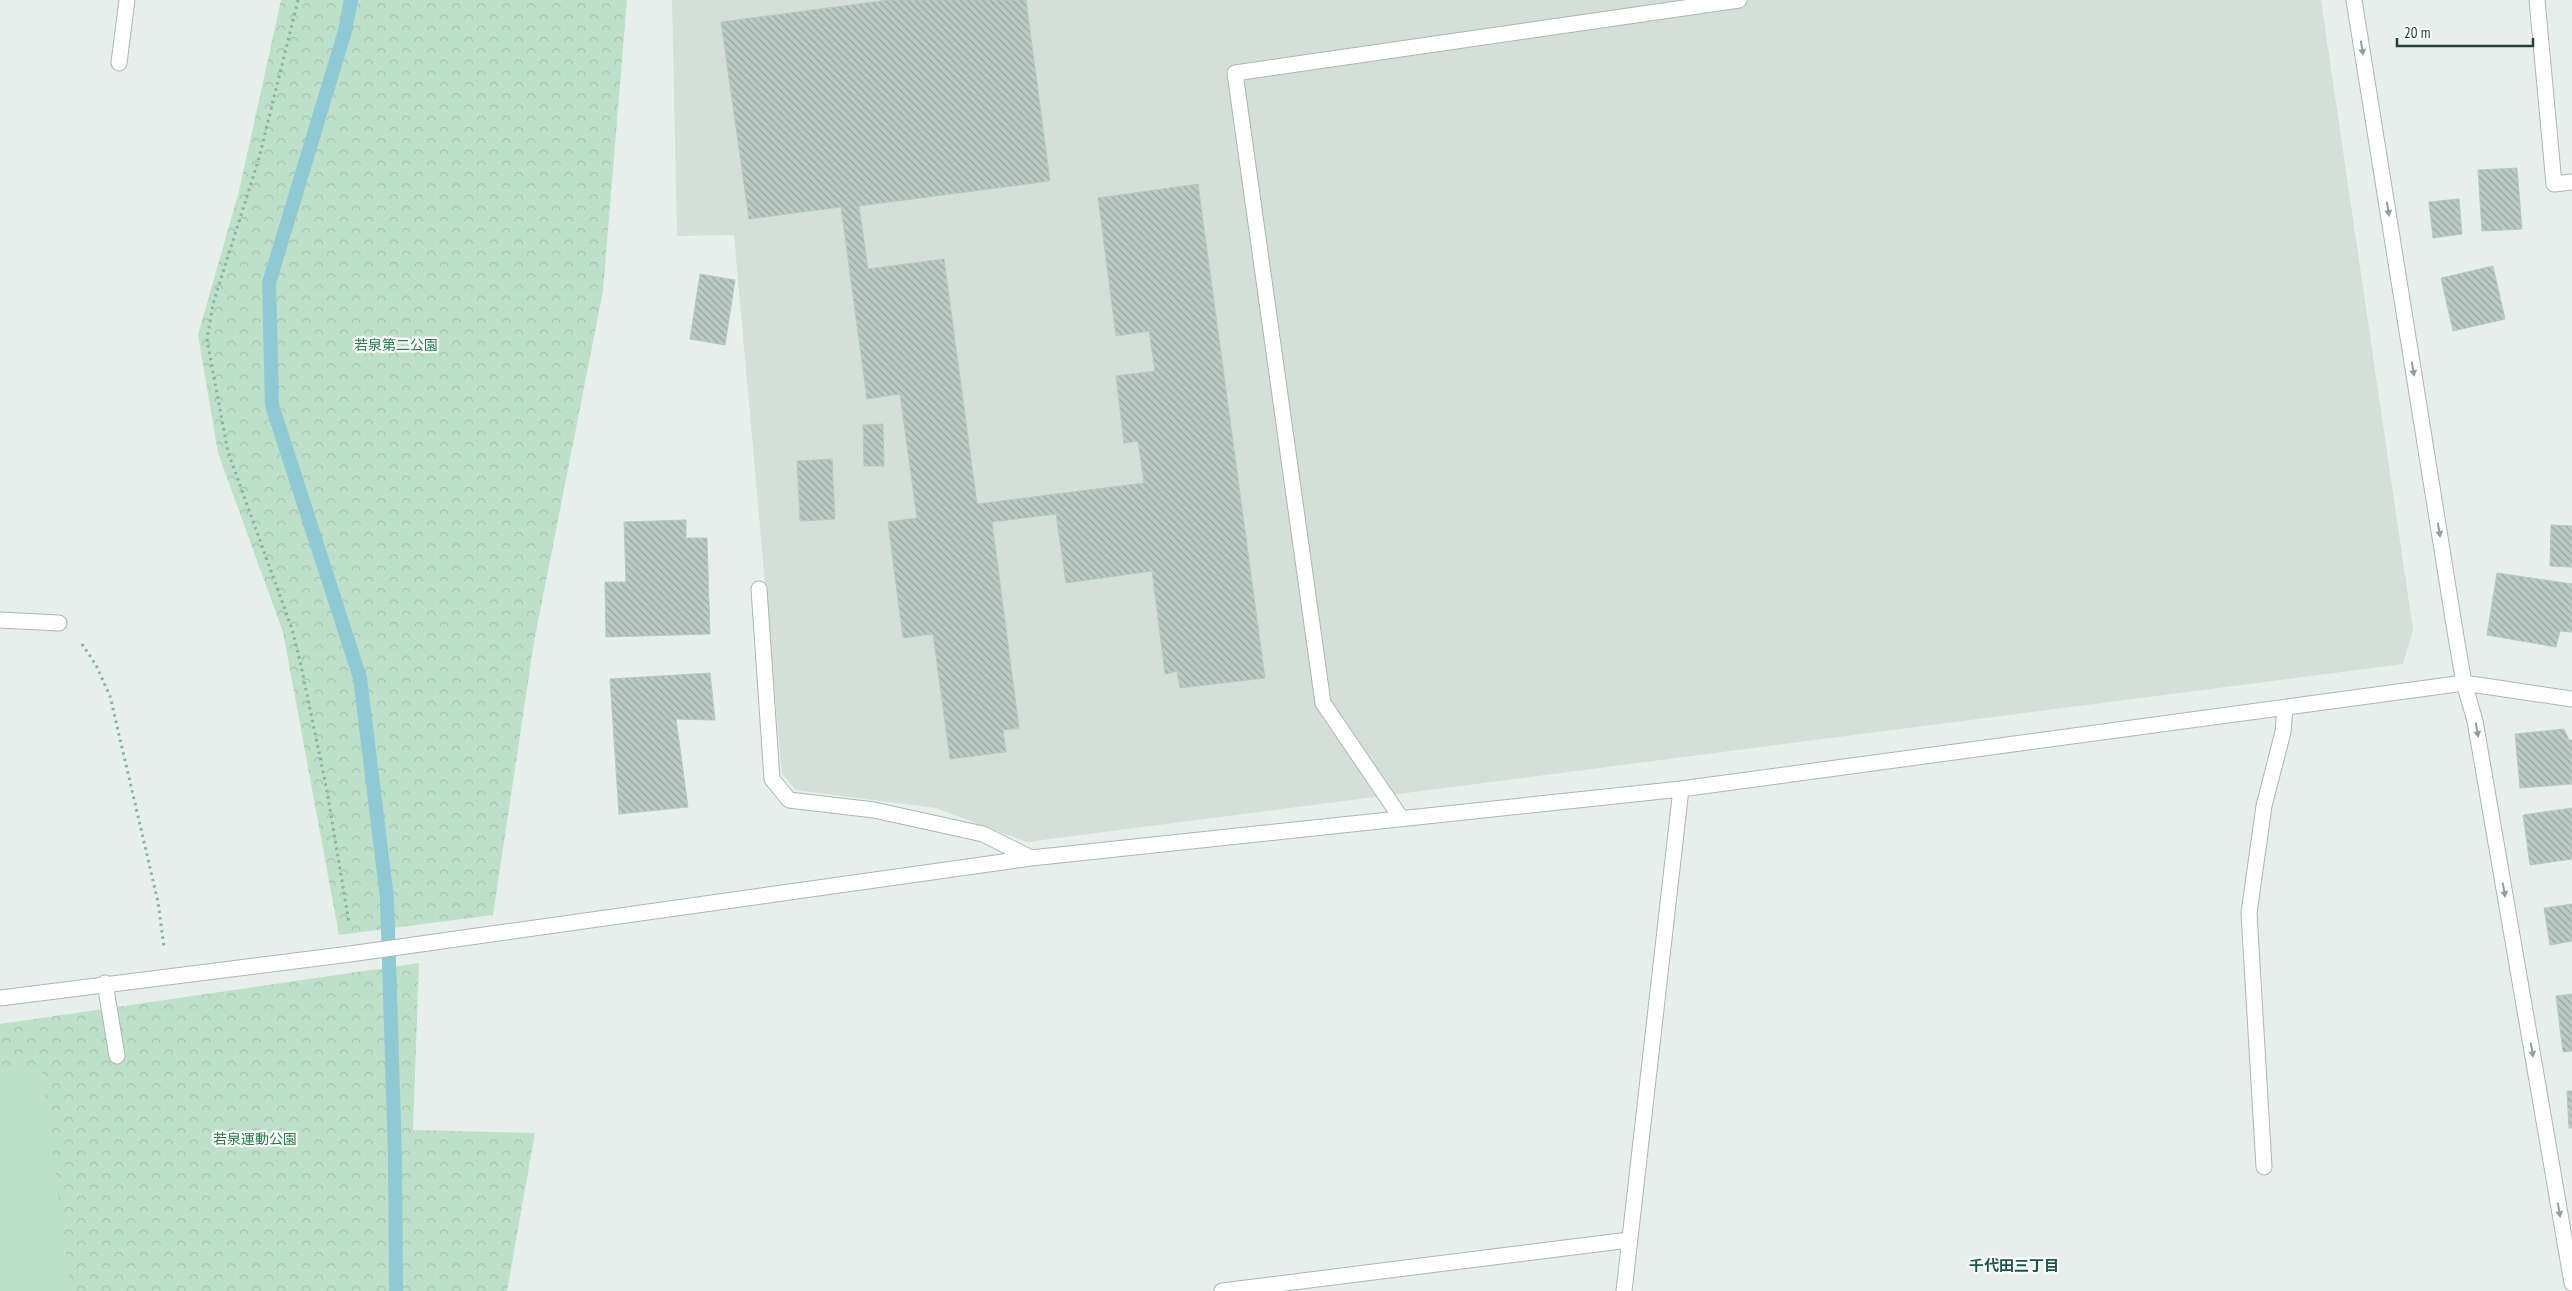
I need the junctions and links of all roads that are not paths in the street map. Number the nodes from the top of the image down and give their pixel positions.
1 (127, 0) edge
2 (1739, 0) edge
3 (2354, 0) edge
4 (2537, 0) edge
5 (119, 64) dead end
6 (2572, 182) edge
7 (759, 589) dead end
8 (0, 620) edge
9 (59, 623) road end
10 (2464, 683) junction
11 (2572, 699) edge
12 (2285, 708) junction
13 (1681, 788) junction
14 (1401, 818) junction
15 (1031, 858) junction
16 (105, 983) junction
17 (0, 998) edge
18 (117, 1056) dead end
19 (2264, 1167) dead end
20 (1629, 1240) junction
21 (2572, 1283) edge
22 (1222, 1291) edge
23 (1624, 1291) edge

1 - 5 street
2 - 14 street
3 -> 10 street
4 - 6 street
7 - 15 street
8 - 9 street
10 - 11 street
10 - 12 street
10 -> 21 street
12 - 13 street
12 - 19 street
13 - 14 street
13 - 20 street
14 - 15 street
15 - 16 street
16 - 17 street
16 - 18 street
20 - 22 street
20 - 23 street

